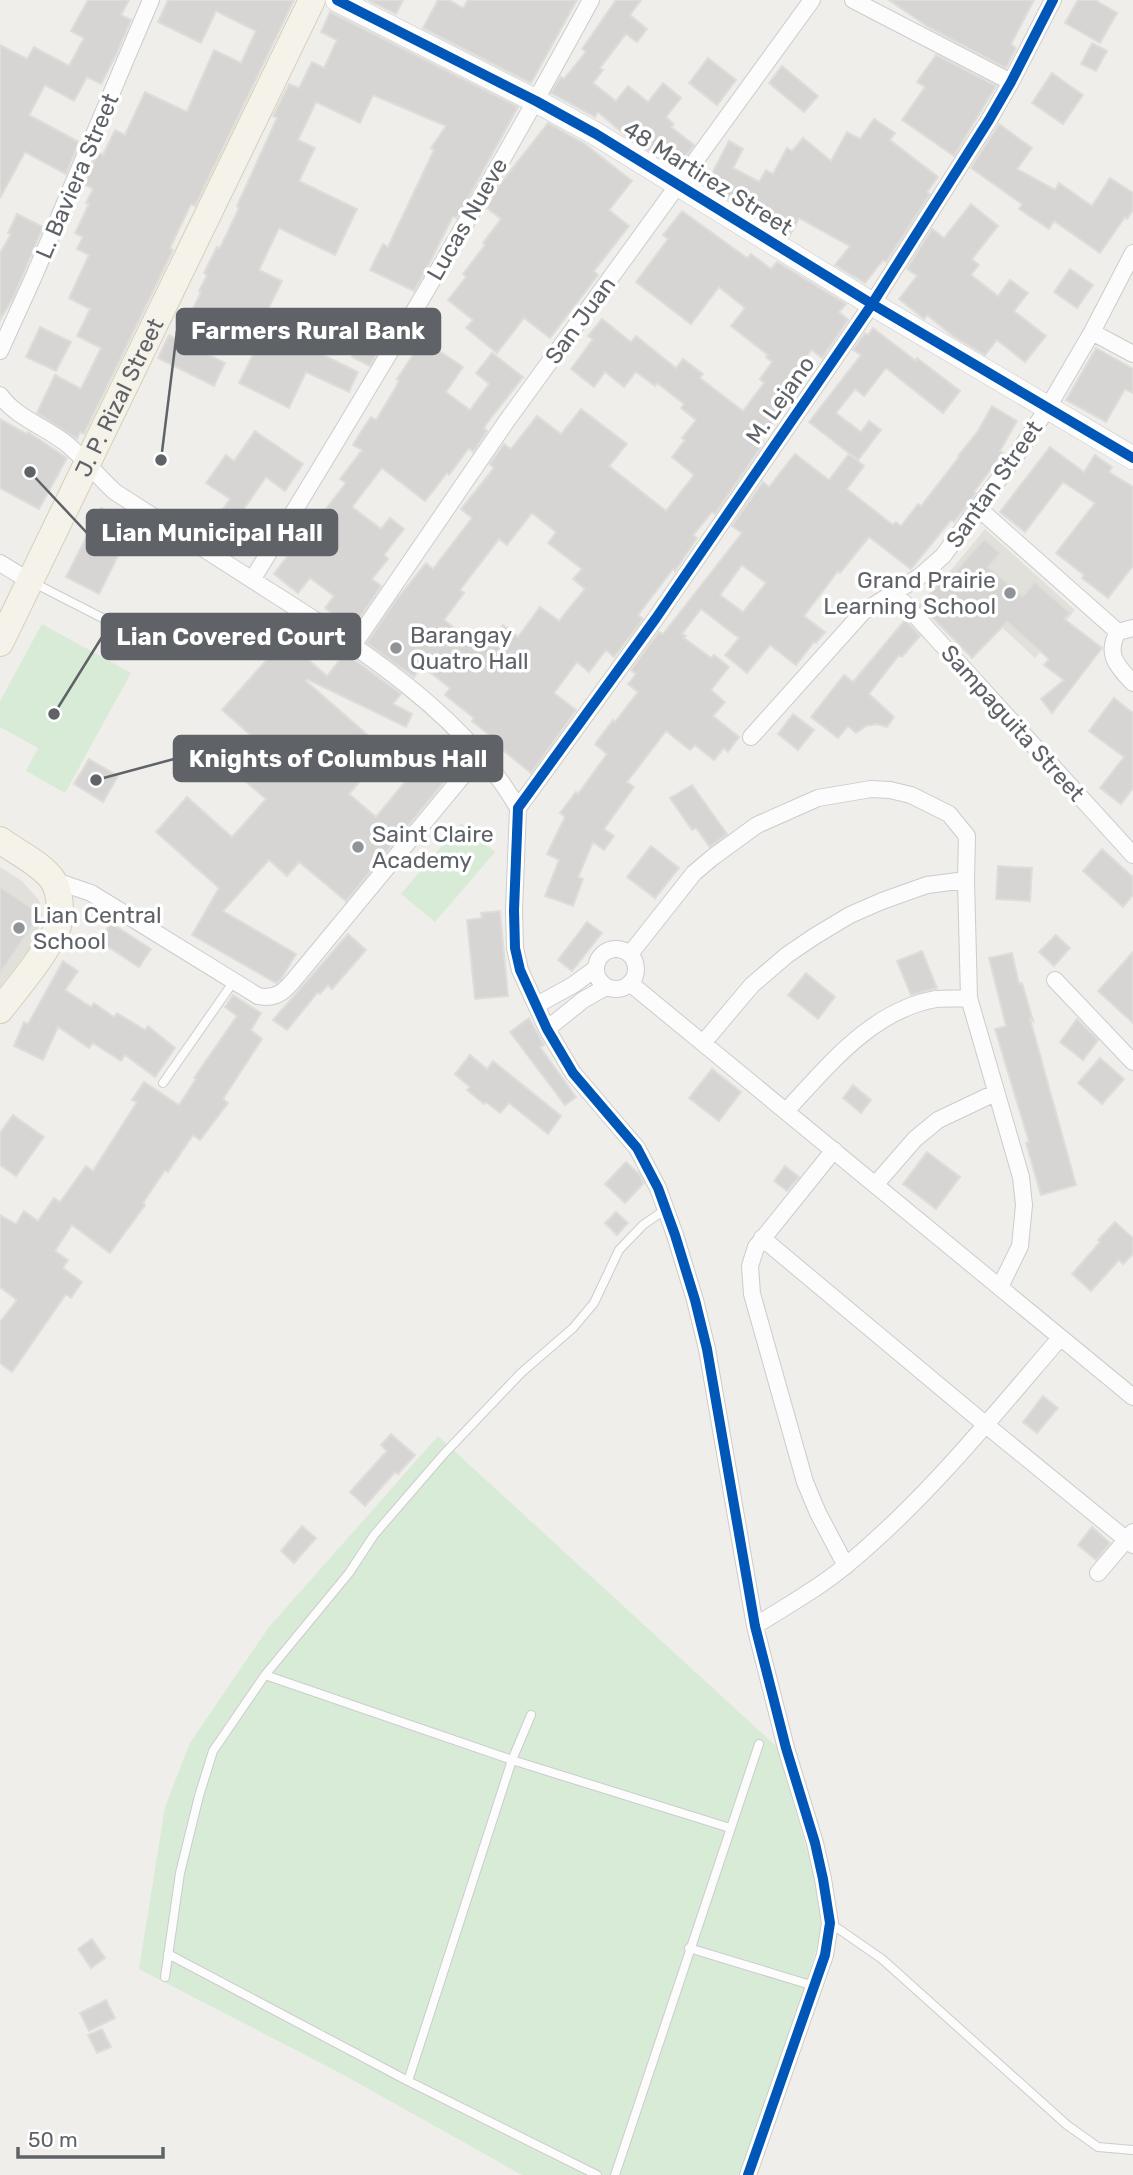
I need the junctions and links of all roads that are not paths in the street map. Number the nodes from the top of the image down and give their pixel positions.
1 (151, 0) edge
2 (312, 0) edge
3 (337, 0) edge
4 (591, 0) edge
5 (812, 0) edge
6 (853, 0) edge
7 (1053, 0) edge
8 (1011, 82) junction
9 (536, 101) junction
10 (677, 185) junction
11 (1133, 253) edge
12 (872, 304) junction
13 (1092, 332) junction
14 (0, 351) edge
15 (1133, 354) edge
16 (0, 395) edge
17 (1047, 409) junction
18 (1133, 458) edge
19 (87, 462) junction
20 (978, 508) junction
21 (0, 563) edge
22 (252, 580) junction
23 (31, 582) junction
24 (894, 592) junction
25 (1125, 630) edge
26 (0, 643) edge
27 (354, 644) junction
28 (165, 650) dead end
29 (1133, 683) edge
30 (751, 737) dead end
31 (480, 755) junction
32 (517, 808) junction
33 (0, 840) edge
34 (1133, 855) edge
35 (53, 880) junction
36 (966, 880) junction
37 (630, 954) junction
38 (595, 969) junction
39 (1055, 980) dead end
40 (234, 981) junction
41 (631, 984) junction
42 (606, 987) junction
43 (969, 998) junction
44 (537, 1005) junction
45 (0, 1010) edge
46 (547, 1029) junction
47 (703, 1043) junction
48 (1133, 1062) edge
49 (163, 1083) dead end
50 (995, 1093) junction
51 (786, 1111) junction
52 (834, 1150) junction
53 (875, 1185) junction
54 (666, 1209) junction
55 (762, 1238) junction
56 (1000, 1287) junction
57 (1060, 1338) junction
58 (1133, 1397) edge
59 (986, 1425) junction
60 (1131, 1539) edge
61 (846, 1566) junction
62 (1098, 1573) dead end
63 (755, 1626) junction
64 (265, 1675) junction
65 (531, 1715) dead end
66 (759, 1744) dead end
67 (512, 1760) junction
68 (730, 1828) junction
69 (830, 1923) junction
70 (690, 1948) junction
71 (169, 1954) junction
72 (164, 1977) dead end
73 (814, 1986) junction
74 (408, 2081) junction
75 (1133, 2150) edge
76 (597, 2175) edge
77 (615, 2175) edge
78 (748, 2175) edge

1 - 14 street, L. Baviera Street
2 - 19 main road, J. P. Rizal Street
3 - 9 street, 48 Martirez Street
4 - 9 street, Lucas Nueve
5 - 10 street, San Juan
6 - 8 street
7 - 8 street, M. Lejano
8 - 12 street, M. Lejano
9 - 10 street, 48 Martirez Street
9 - 22 street, Lucas Nueve
10 - 12 street, 48 Martirez Street
10 - 27 street, San Juan
11 - 13 street, Santan Street
12 - 17 street, 48 Martirez Street
12 - 32 street, M. Lejano
13 - 15 street
13 - 17 street, Santan Street
16 - 19 street
17 - 18 street, 48 Martirez Street
17 - 20 street, Santan Street
19 - 22 street
19 - 23 main road, J. P. Rizal Street
20 - 24 street, Santan Street
20 - 25 street
21 - 23 street
22 - 27 street
23 - 26 main road, J. P. Rizal Street
23 - 28 lane
24 - 30 street, Santan Street
24 - 34 street, Sampaguita Street
25 - 29 street
27 - 31 street
31 - 32 street
31 - 40 street
32 - 44 street
33 - 35 main road
35 - 40 street
35 - 45 main road
36 - 37 street
36 - 43 street
36 - 47 street
37 - 38 street
37 - 41 street
38 - 42 street
38 - 44 street
39 - 48 street
40 - 49 lane
41 - 42 street
41 - 47 street
42 - 46 street
43 - 50 street
43 - 51 street
44 - 46 street
46 - 54 street
47 - 51 street
50 - 53 street
50 - 56 street
51 - 52 street
52 - 53 street
52 - 55 street
53 - 56 street
54 - 63 street
54 - 64 lane
55 - 59 street
55 - 61 street
56 - 57 street
57 - 58 street
57 - 59 street
59 - 60 street
59 - 61 street
60 - 62 street
61 - 63 street
63 - 69 street
64 - 67 lane
64 - 71 lane
65 - 67 lane
66 - 68 lane
67 - 68 lane
67 - 74 lane
68 - 70 lane
69 - 73 street
69 - 75 lane
70 - 73 lane
70 - 77 lane
71 - 72 lane
71 - 74 lane
73 - 78 street
74 - 76 lane

